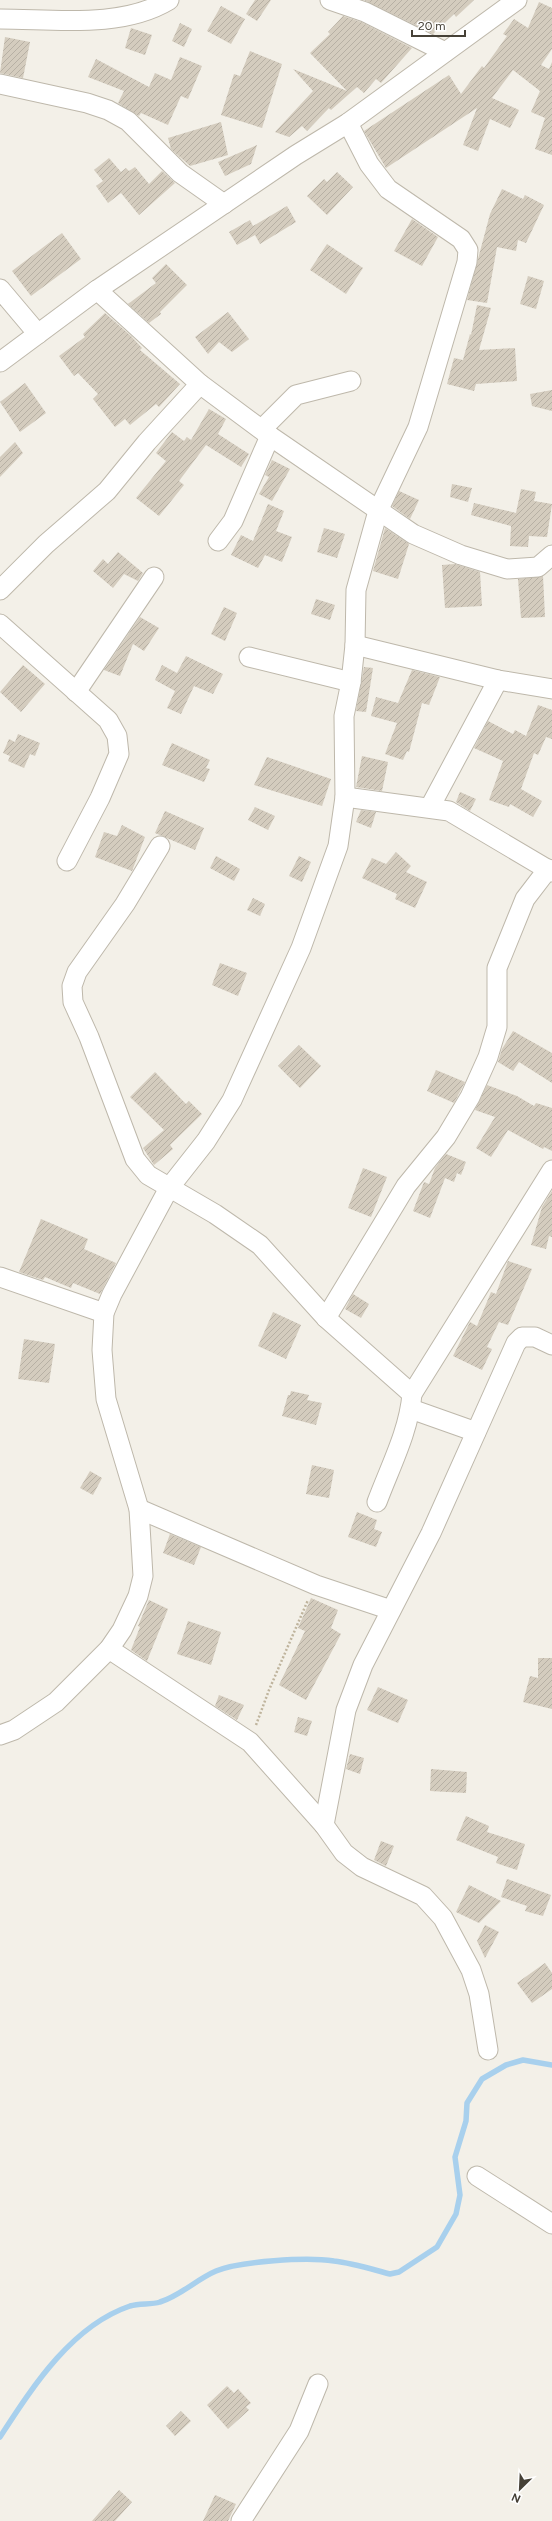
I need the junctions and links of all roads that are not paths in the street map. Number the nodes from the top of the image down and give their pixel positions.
1 (169, 0) edge
2 (330, 0) edge
3 (518, 0) edge
4 (0, 19) edge
5 (445, 52) junction
6 (0, 84) edge
7 (348, 123) junction
8 (224, 204) junction
9 (0, 289) edge
10 (97, 290) junction
11 (38, 334) junction
12 (0, 362) edge
13 (351, 381) dead end
14 (200, 384) junction
15 (266, 432) junction
16 (378, 511) junction
17 (218, 540) dead end
18 (552, 555) edge
19 (154, 577) dead end
20 (0, 590) edge
21 (0, 624) edge
22 (355, 645) junction
23 (249, 657) dead end
24 (498, 680) junction
25 (352, 682) junction
26 (552, 689) edge
27 (76, 692) junction
28 (345, 797) junction
29 (430, 807) junction
30 (160, 846) dead end
31 (67, 861) dead end
32 (550, 870) edge
33 (552, 1170) edge
34 (169, 1188) junction
35 (0, 1277) edge
36 (104, 1313) junction
37 (326, 1318) junction
38 (552, 1345) edge
39 (412, 1402) junction
40 (476, 1432) junction
41 (378, 1502) dead end
42 (139, 1509) junction
43 (391, 1610) junction
44 (109, 1649) junction
45 (0, 1735) edge
46 (324, 1825) junction
47 (488, 2050) dead end
48 (477, 2176) dead end
49 (552, 2224) edge
50 (318, 2384) dead end
51 (241, 2521) edge

1 - 4 street
2 - 5 street
3 - 5 street
5 - 7 street
6 - 8 street
7 - 8 street
7 - 16 street
8 - 10 street
9 - 11 street
10 - 11 street
10 - 14 street
11 - 12 street
13 - 15 street
14 - 15 street
14 - 20 street
15 - 16 street
15 - 17 street
16 - 18 street
16 - 22 street
19 - 27 street
21 - 27 street
22 - 24 street
22 - 25 street
23 - 25 street
24 - 26 street
24 - 29 street
25 - 28 street
27 - 31 street
28 - 29 street
28 - 34 street
29 - 32 street
30 - 34 street
32 - 37 street
33 - 39 street
34 - 36 street
34 - 37 street
35 - 36 street
36 - 42 street
37 - 39 street
38 - 40 street
39 - 40 street
39 - 41 street
40 - 43 street
42 - 43 street
42 - 44 street
43 - 46 street
44 - 45 street
44 - 46 street
46 - 47 street
48 - 49 street
50 - 51 street

